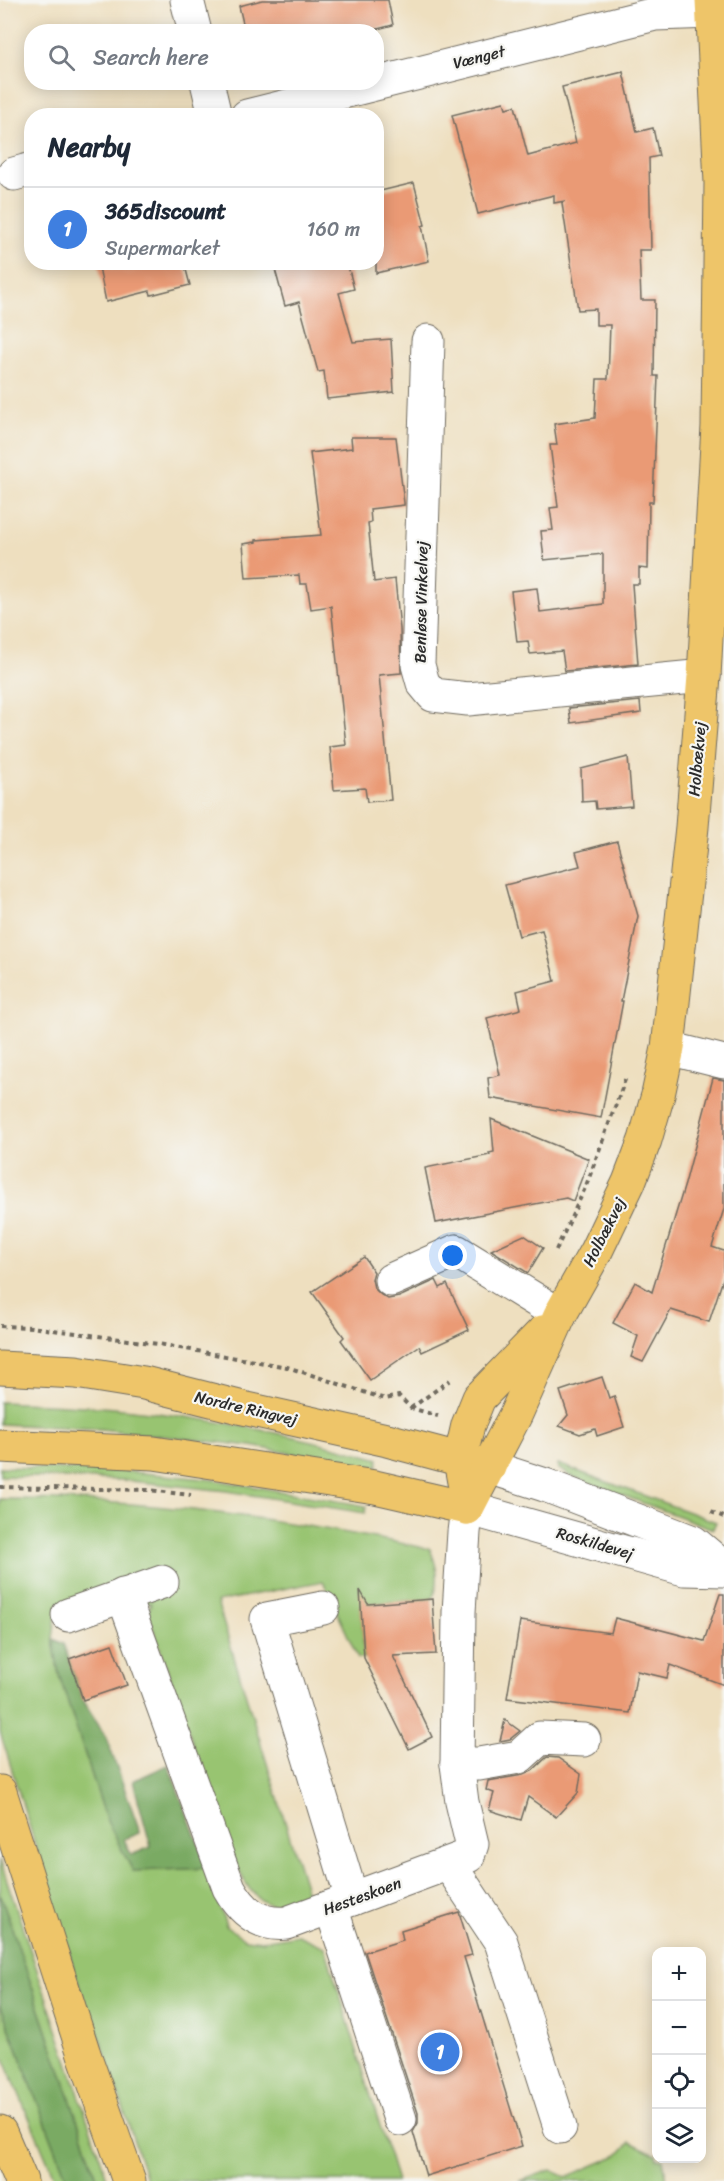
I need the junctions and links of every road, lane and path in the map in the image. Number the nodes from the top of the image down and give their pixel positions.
1 (187, 0) edge
2 (713, 6) edge
3 (193, 24) edge
4 (384, 82) edge
5 (209, 90) edge
6 (351, 90) edge
7 (213, 108) edge
8 (279, 108) edge
9 (428, 341) dead end
10 (704, 676) junction
11 (668, 1048) junction
12 (724, 1062) edge
13 (629, 1069) dead end
14 (391, 1280) dead end
15 (532, 1298) junction
16 (560, 1315) junction
17 (0, 1326) edge
18 (0, 1368) edge
19 (451, 1378) dead end
20 (411, 1408) junction
21 (468, 1425) junction
22 (0, 1446) edge
23 (475, 1463) junction
24 (0, 1487) edge
25 (202, 1496) dead end
26 (467, 1508) junction
27 (724, 1569) edge
28 (162, 1582) dead end
29 (123, 1595) junction
30 (323, 1608) dead end
31 (68, 1615) dead end
32 (584, 1740) dead end
33 (457, 1764) junction
34 (0, 1792) edge
35 (449, 1864) junction
36 (342, 1903) junction
37 (400, 2119) dead end
38 (560, 2127) dead end
39 (0, 2133) edge
40 (21, 2181) edge
41 (129, 2181) edge

1 - 3 street
2 - 4 street, Vænget
2 - 10 main road, Holbækvej
5 - 7 street
6 - 8 street, Vænget
9 - 10 street, Benløse Vinkelvej
10 - 11 main road, Holbækvej
11 - 12 street
11 - 16 main road, Holbækvej
13 - 15 path
14 - 15 street
15 - 16 street
16 - 21 main road, Holbækvej
16 - 23 main road, Holbækvej
17 - 20 path
18 - 23 main road, Nordre Ringvej
19 - 20 path
20 - 21 path
21 - 23 main road, Holbækvej
22 - 26 main road
23 - 26 main road, Holbækvej
23 - 27 street, Roskildevej
24 - 25 path
26 - 27 street, Roskildevej
26 - 33 street, Hesteskoen
28 - 29 street
29 - 31 street
29 - 36 street, Hesteskoen
30 - 36 street
32 - 33 street
33 - 35 street, Hesteskoen
34 - 41 main road
35 - 36 street, Hesteskoen
35 - 38 street
36 - 37 street
39 - 40 main road

